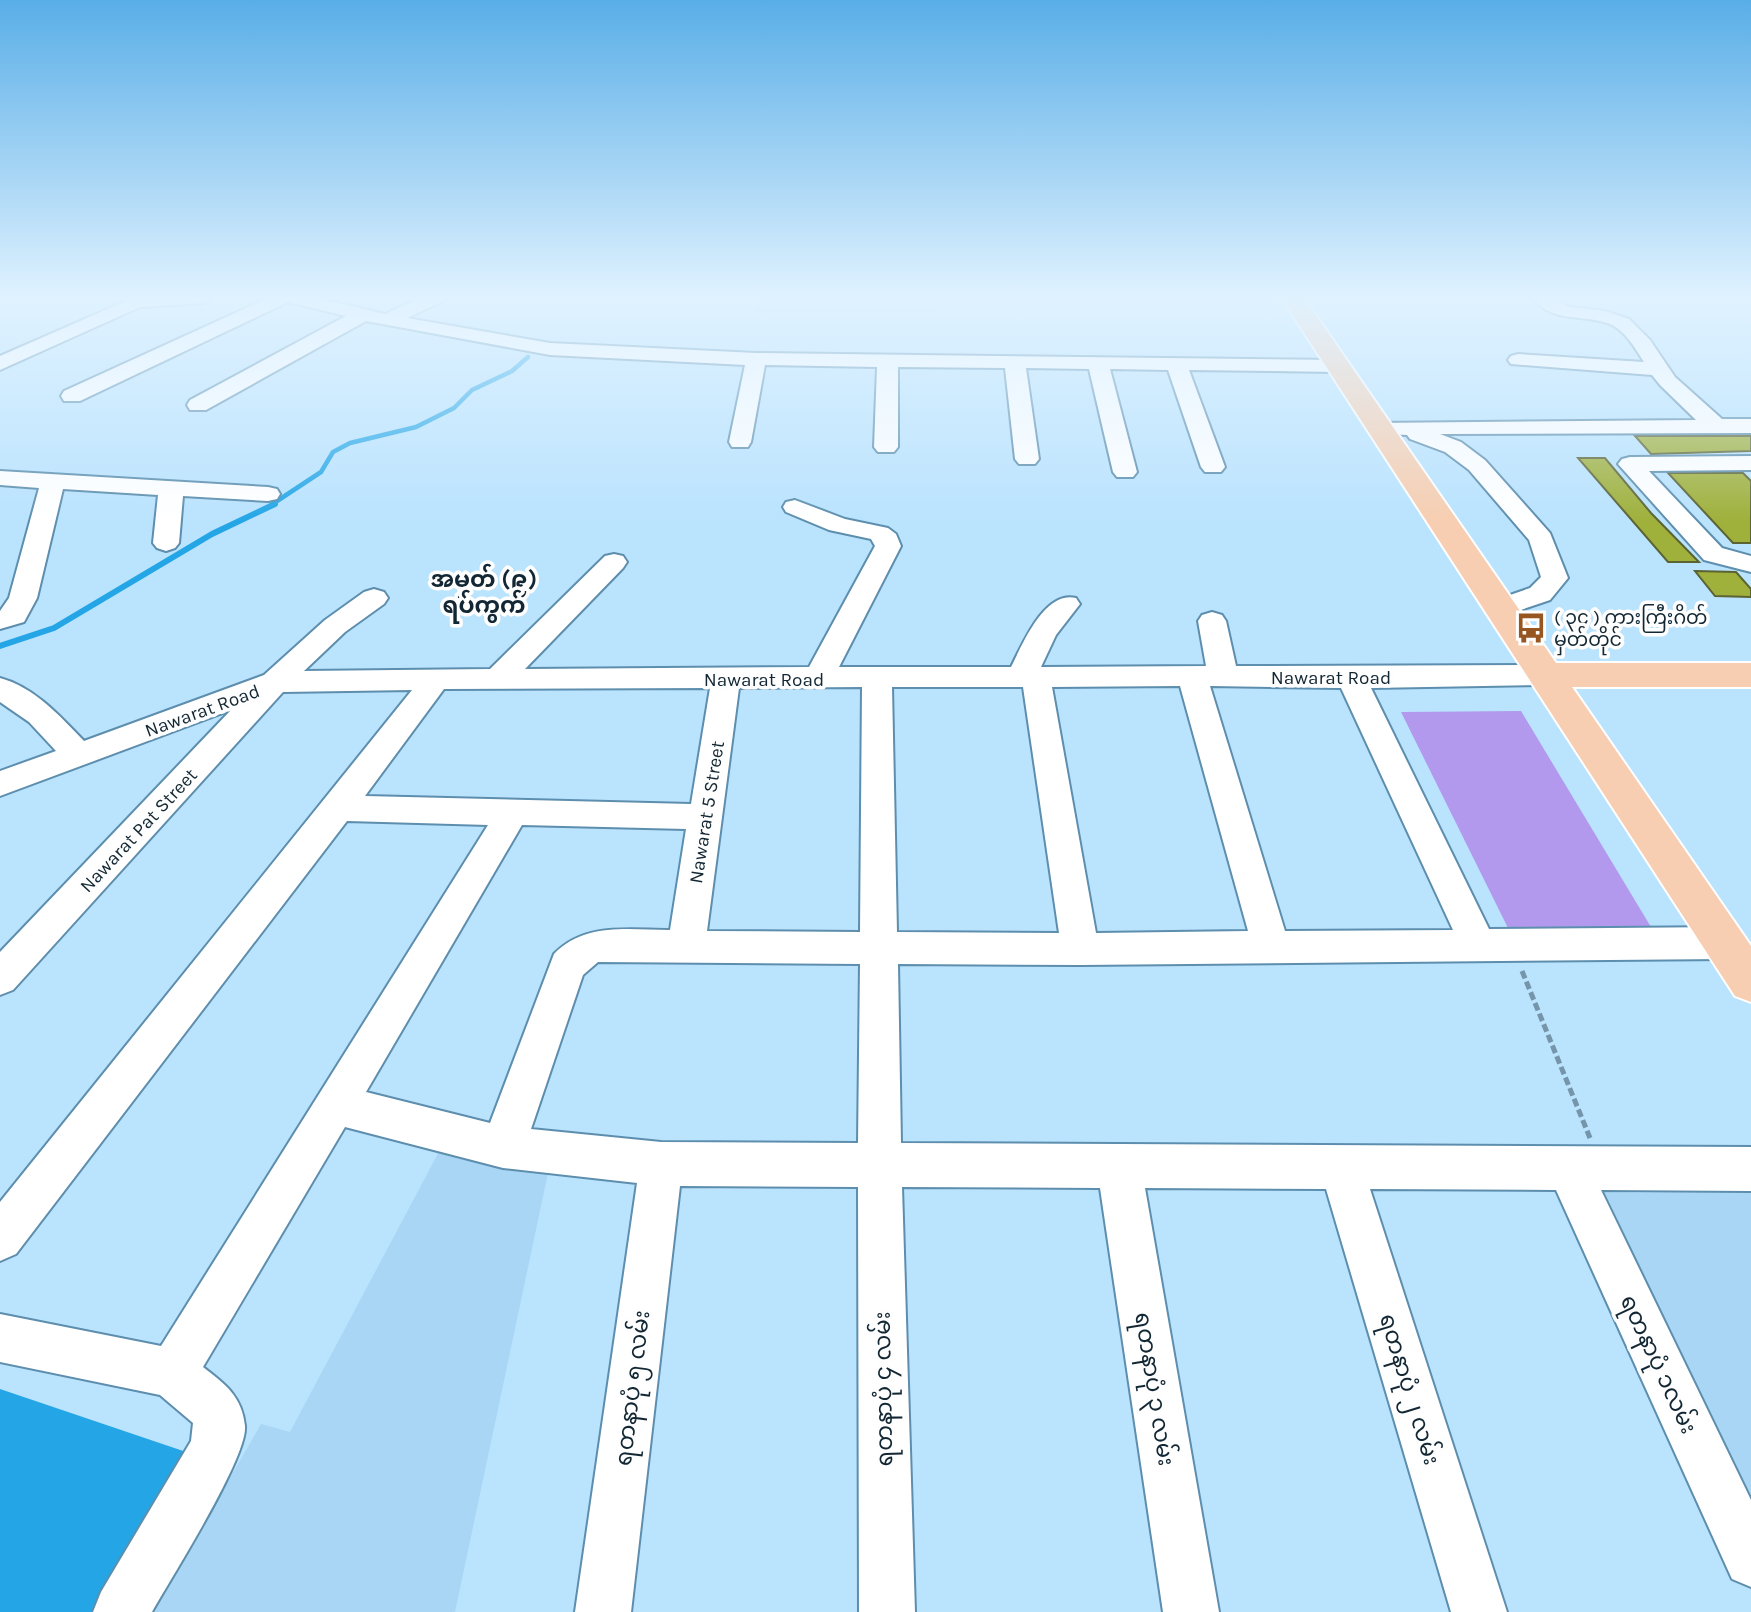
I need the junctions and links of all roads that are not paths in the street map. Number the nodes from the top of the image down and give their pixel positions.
1 (123, 372) edge
2 (258, 372) edge
3 (753, 372) edge
4 (888, 372) edge
5 (1016, 372) edge
6 (1100, 372) edge
7 (1180, 372) edge
8 (1342, 372) edge
9 (1661, 372) edge
10 (72, 396) dead end
11 (198, 405) dead end
12 (1716, 426) junction
13 (1751, 426) edge
14 (1388, 428) junction
15 (740, 442) dead end
16 (886, 447) dead end
17 (1027, 459) dead end
18 (1751, 463) edge
19 (1213, 467) dead end
20 (1125, 472) dead end
21 (0, 478) edge
22 (52, 482) junction
23 (171, 489) junction
24 (268, 494) dead end
25 (795, 506) dead end
26 (166, 543) dead end
27 (614, 562) dead end
28 (1751, 564) edge
29 (374, 598) dead end
30 (1066, 604) dead end
31 (1500, 608) junction
32 (0, 620) edge
33 (1212, 621) dead end
34 (1545, 675) junction
35 (1751, 675) edge
36 (1208, 676) junction
37 (1028, 677) junction
38 (726, 678) junction
39 (1352, 678) junction
40 (436, 679) junction
41 (497, 679) junction
42 (820, 679) junction
43 (877, 679) junction
44 (275, 682) junction
45 (0, 688) edge
46 (79, 756) junction
47 (0, 785) edge
48 (338, 808) junction
49 (513, 812) junction
50 (706, 817) junction
51 (1726, 943) junction
52 (686, 945) junction
53 (1495, 945) junction
54 (1271, 947) junction
55 (879, 949) junction
56 (1080, 949) junction
57 (0, 978) edge
58 (1751, 982) edge
59 (335, 1104) junction
60 (503, 1147) junction
61 (662, 1164) junction
62 (880, 1166) junction
63 (1119, 1166) junction
64 (1341, 1167) junction
65 (1585, 1168) junction
66 (1751, 1168) edge
67 (0, 1238) edge
68 (0, 1338) edge
69 (172, 1373) junction
70 (1751, 1560) edge
71 (121, 1612) edge
72 (603, 1612) edge
73 (887, 1612) edge
74 (1191, 1612) edge
75 (1479, 1612) edge

1 - 10 street
2 - 11 street
3 - 15 street
4 - 16 street
5 - 17 street
6 - 20 street
7 - 19 street
8 - 14 main road
9 - 12 street
12 - 13 street
12 - 14 street
14 - 31 main road
14 - 31 street
18 - 28 street
21 - 22 street
22 - 23 street
22 - 32 street
23 - 24 street
23 - 26 street
25 - 42 street
27 - 41 street
29 - 44 street, Nawarat Pat Street
30 - 37 street
31 - 34 main road
33 - 36 street
34 - 35 main road
34 - 39 street, Nawarat Road
34 - 51 main road
36 - 37 street, Nawarat Road
36 - 39 street, Nawarat Road
36 - 54 street
37 - 43 street, Nawarat Road
37 - 56 street
38 - 41 street, Nawarat Road
38 - 42 street, Nawarat Road
38 - 50 street, Nawarat 5 Street
39 - 53 street
40 - 41 street, Nawarat Road
40 - 44 street, Nawarat Road
40 - 48 street
42 - 43 street, Nawarat Road
43 - 55 street, ရတနာပုံ ၄ လမ်း
44 - 46 street, Nawarat Road
44 - 57 street, Nawarat Pat Street
45 - 46 street
46 - 47 street, Nawarat Road
48 - 49 street
48 - 67 street
49 - 50 street
49 - 59 street
50 - 52 street, Nawarat 5 Street
51 - 53 street
51 - 58 main road
52 - 55 street
52 - 60 street
53 - 54 street
54 - 56 street
55 - 56 street
55 - 62 street, ရတနာပုံ ၄ လမ်း
59 - 60 street
59 - 69 street
60 - 61 street
61 - 62 street
61 - 72 street, ရတနာပုံ ၅ လမ်း
62 - 63 street
62 - 73 street, ရတနာပုံ ၄ လမ်း
63 - 64 street
63 - 74 street, ရတနာပုံ ၃ လမ်း
64 - 65 street
64 - 75 street, ရတနာပုံ ၂ လမ်း
65 - 66 street
65 - 70 street, ရတနာပုံ ၁လမ်း
68 - 69 street
69 - 71 street

